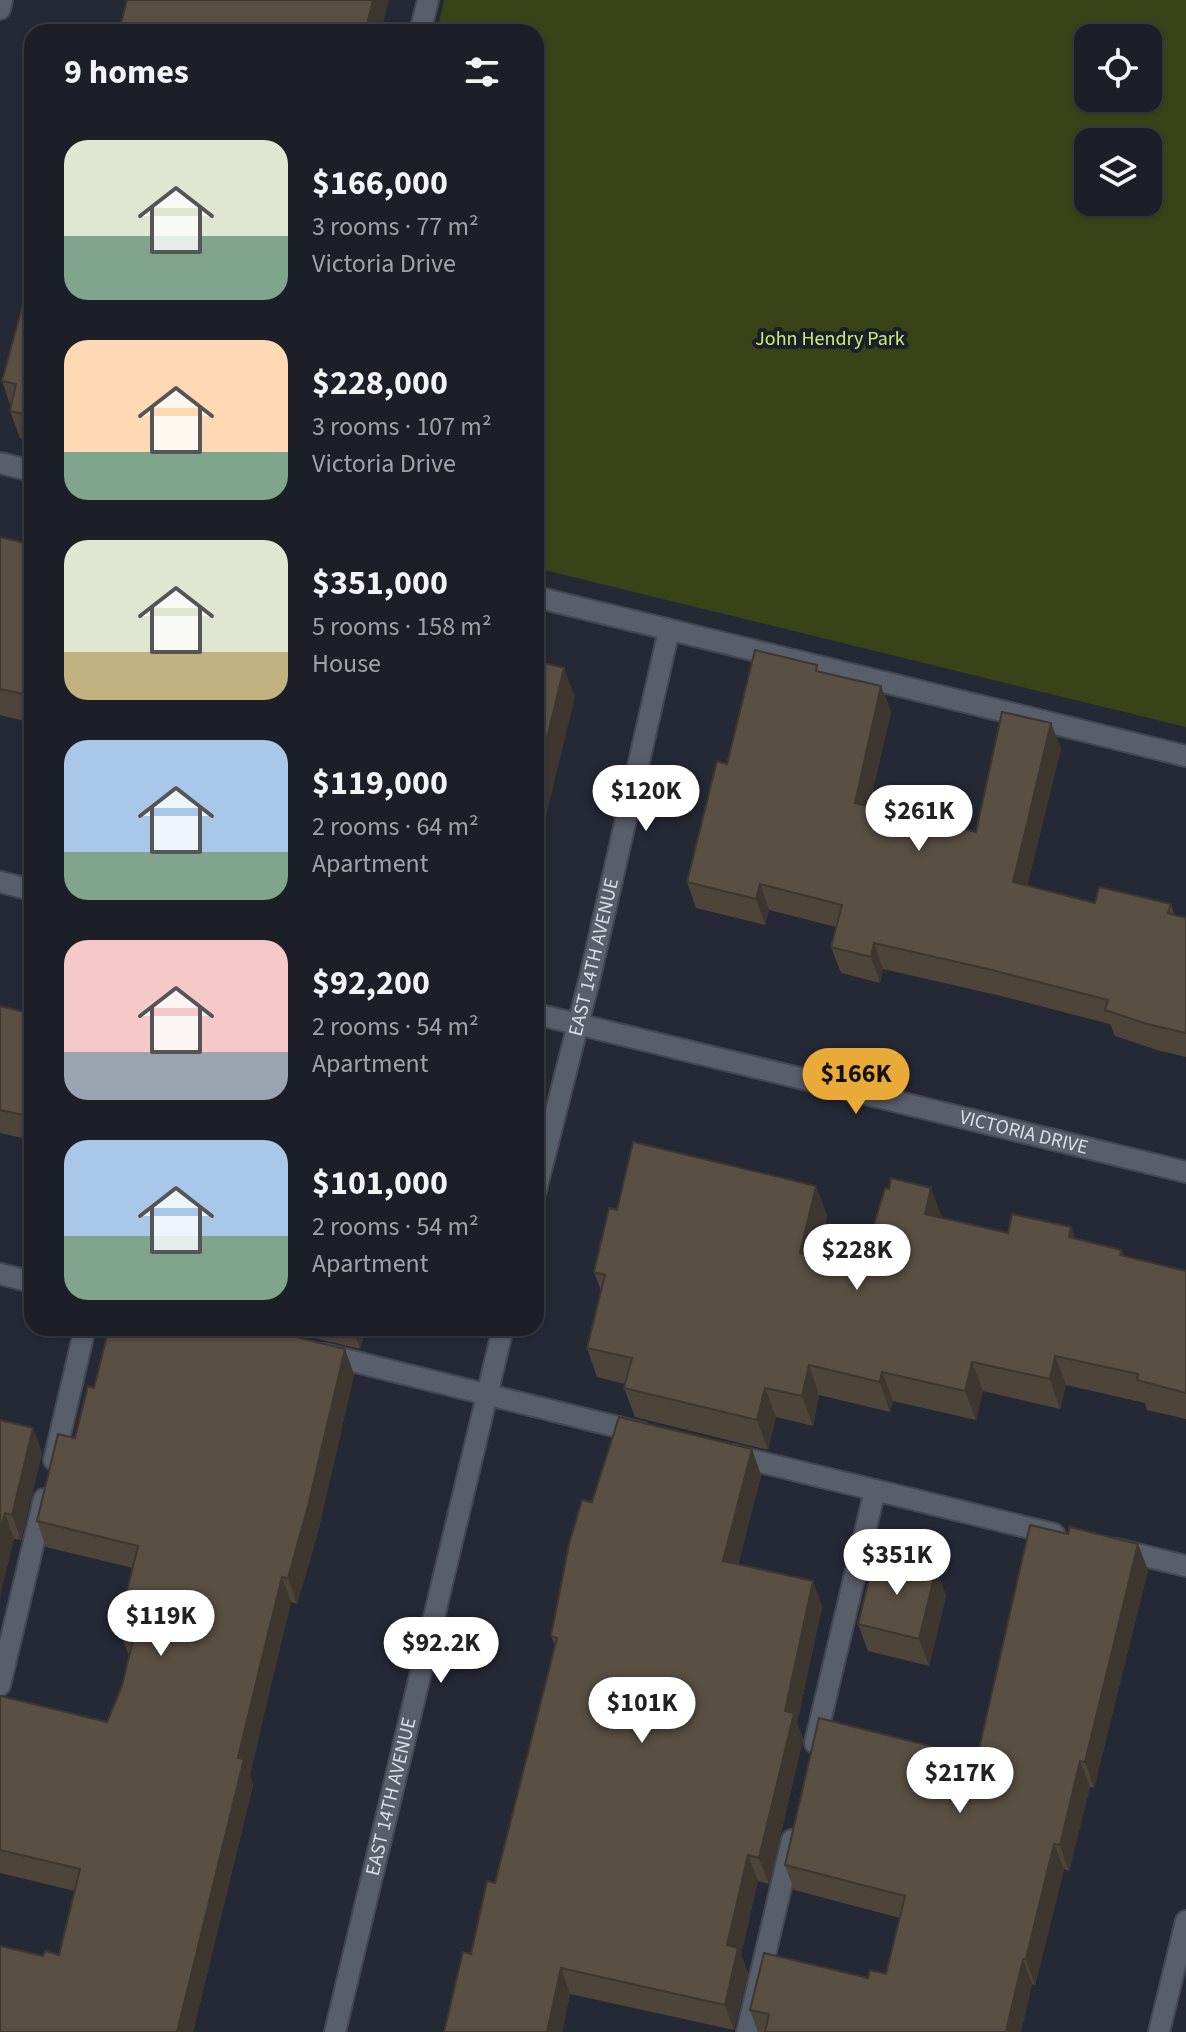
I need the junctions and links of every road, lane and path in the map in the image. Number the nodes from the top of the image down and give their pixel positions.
1 (2, 0) edge
2 (428, 0) edge
3 (0, 9) edge
4 (422, 24) edge
5 (0, 463) edge
6 (24, 469) edge
7 (544, 599) edge
8 (669, 630) junction
9 (1186, 756) edge
10 (0, 882) edge
11 (24, 888) edge
12 (544, 1016) edge
13 (578, 1025) junction
14 (544, 1159) edge
15 (1186, 1172) edge
16 (0, 1274) edge
17 (24, 1280) edge
18 (83, 1336) edge
19 (501, 1336) edge
20 (310, 1350) edge
21 (488, 1394) junction
22 (661, 1437) edge
23 (707, 1449) edge
24 (875, 1490) junction
25 (1068, 1537) edge
26 (1097, 1545) edge
27 (1186, 1566) edge
28 (0, 1685) edge
29 (809, 1769) edge
30 (798, 1815) edge
31 (1186, 1921) edge
32 (335, 2032) edge
33 (747, 2032) edge
34 (1159, 2032) edge

1 - 3 street
2 - 4 street
5 - 6 street
7 - 8 street
8 - 9 street
8 - 13 street, EAST 14TH AVENUE
10 - 11 street
12 - 13 street, VICTORIA DRIVE
13 - 14 street, EAST 14TH AVENUE
13 - 15 street, VICTORIA DRIVE
16 - 17 street
18 - 28 street
19 - 21 street, EAST 14TH AVENUE
20 - 21 street
21 - 22 street
21 - 32 street, EAST 14TH AVENUE
23 - 24 street
24 - 25 street
24 - 29 street
26 - 27 street
30 - 33 street
31 - 34 street

